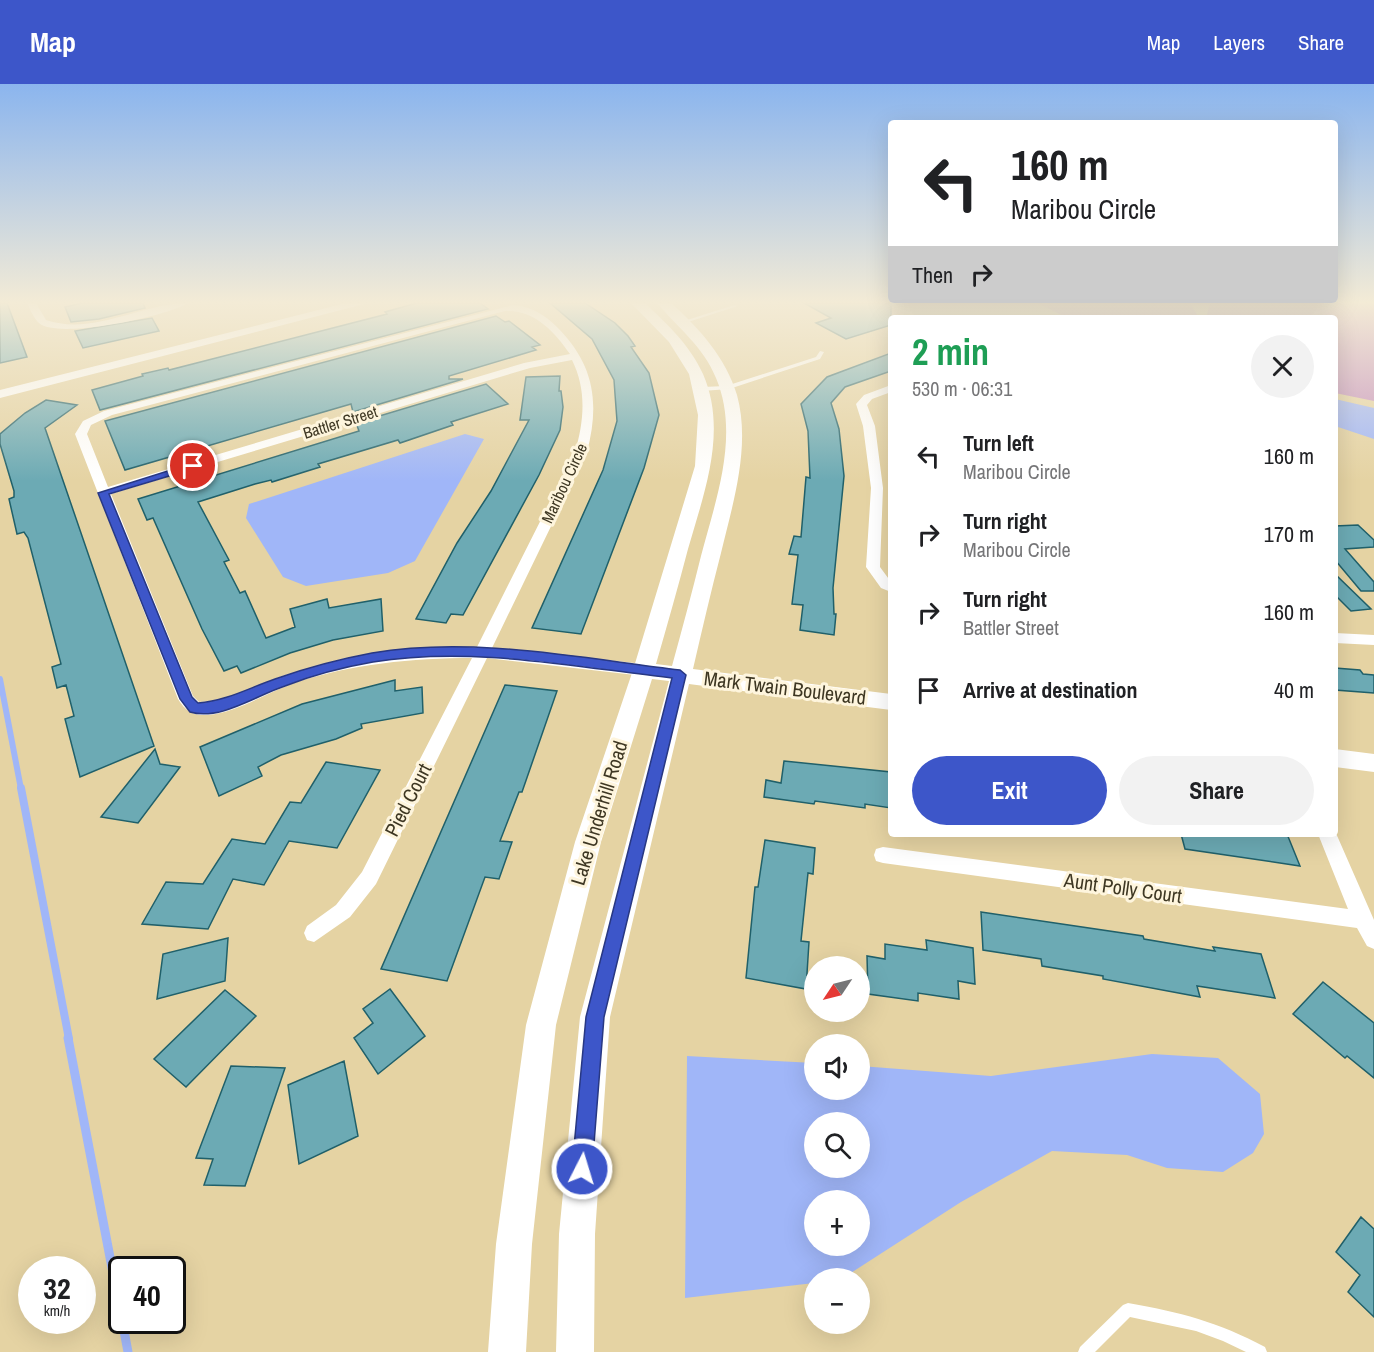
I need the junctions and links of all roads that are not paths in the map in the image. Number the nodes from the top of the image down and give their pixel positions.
1 (127, 362) edge
2 (301, 362) edge
3 (543, 362) edge
4 (580, 362) edge
5 (690, 362) edge
6 (715, 362) edge
7 (801, 362) edge
8 (715, 388) junction
9 (888, 389) edge
10 (0, 394) edge
11 (877, 488) junction
12 (888, 490) edge
13 (103, 493) junction
14 (888, 586) edge
15 (1338, 638) edge
16 (1374, 640) edge
17 (482, 652) junction
18 (644, 670) junction
19 (680, 675) junction
20 (888, 702) edge
21 (1338, 758) edge
22 (1374, 763) edge
23 (1328, 837) edge
24 (883, 855) dead end
25 (1363, 920) junction
26 (314, 933) dead end
27 (1374, 939) edge
28 (507, 1352) edge
29 (575, 1352) edge
30 (1085, 1352) edge
31 (1260, 1352) edge

1 - 10 street
2 - 13 street, Maribou Circle
3 - 13 street, Battler Street
4 - 17 street, Maribou Circle
5 - 8 street, Lake Underhill Road
6 - 8 street, Lake Underhill Road
7 - 8 lane
8 - 18 street, Lake Underhill Road
8 - 19 street, Lake Underhill Road
9 - 11 street
11 - 12 street
11 - 14 street
13 - 17 street, Maribou Circle
15 - 16 street
17 - 18 street, Maribou Circle
17 - 26 street, Pied Court
18 - 19 street, Maribou Circle
18 - 28 street, Lake Underhill Road
19 - 20 street, Mark Twain Boulevard
19 - 29 street, Lake Underhill Road
21 - 22 street
23 - 25 street
24 - 25 street, Aunt Polly Court
25 - 27 street
30 - 31 lane

